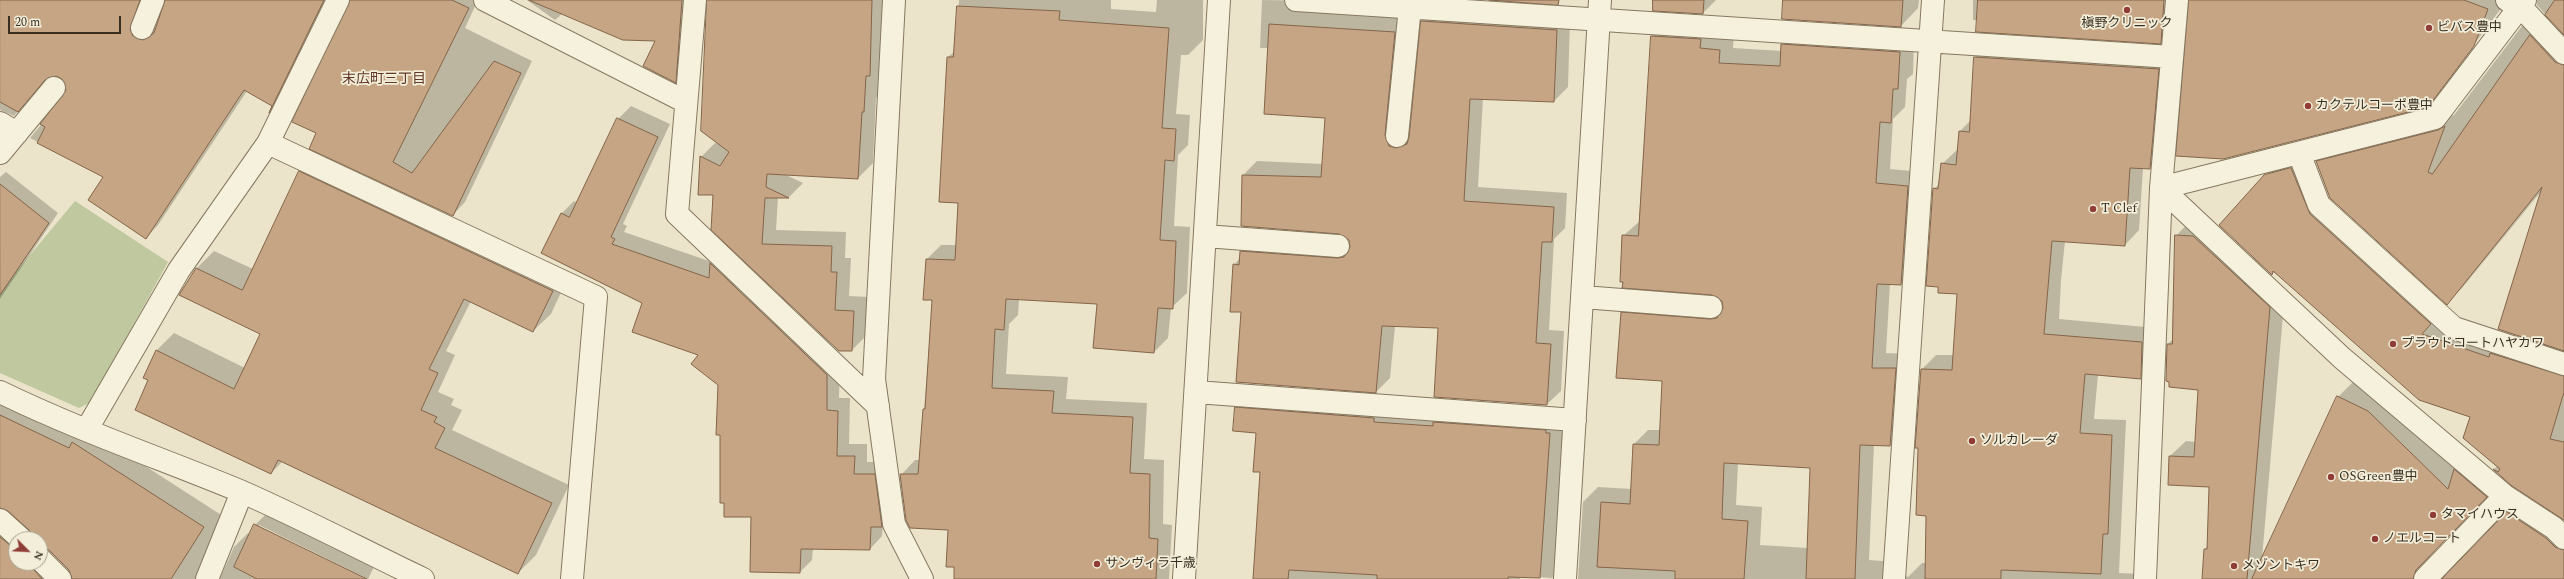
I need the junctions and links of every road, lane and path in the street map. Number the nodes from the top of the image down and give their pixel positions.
1 (153, 0) edge
2 (338, 0) edge
3 (485, 0) edge
4 (695, 0) edge
5 (894, 0) edge
6 (1219, 0) edge
7 (1296, 0) edge
8 (1933, 0) edge
9 (2177, 0) edge
10 (2517, 2) edge
11 (1479, 6) edge
12 (1410, 7) junction
13 (1600, 10) edge
14 (142, 28) dead end
15 (1931, 41) junction
16 (2564, 53) edge
17 (2172, 56) junction
18 (54, 88) dead end
19 (686, 102) junction
20 (8, 128) edge
21 (1397, 136) dead end
22 (268, 143) junction
23 (0, 153) edge
24 (2300, 153) junction
25 (2161, 188) junction
26 (1205, 236) junction
27 (1338, 246) dead end
28 (1583, 297) junction
29 (1712, 307) dead end
30 (2564, 364) edge
31 (0, 392) edge
32 (1196, 392) junction
33 (878, 406) junction
34 (1575, 420) junction
35 (87, 429) junction
36 (242, 492) junction
37 (2505, 496) junction
38 (0, 520) edge
39 (12, 531) edge
40 (2564, 538) edge
41 (48, 567) edge
42 (60, 579) edge
43 (207, 579) edge
44 (423, 579) edge
45 (572, 579) edge
46 (922, 579) edge
47 (1184, 579) edge
48 (1566, 579) edge
49 (1894, 579) edge
50 (2145, 579) edge
51 (2425, 579) edge

1 - 14 street
2 - 22 street
3 - 19 street
4 - 19 street
5 - 33 street
6 - 26 street
7 - 12 street
8 - 15 street
9 - 17 street
10 - 16 street
10 - 24 street
11 - 12 street
11 - 13 street
12 - 21 street
13 - 15 street
13 - 28 street
15 - 17 street
15 - 49 street
17 - 25 street
18 - 20 street
19 - 33 street
20 - 23 street
22 - 35 street
22 - 45 street
24 - 25 street
24 - 30 street
25 - 37 street
25 - 50 street
26 - 27 street
26 - 32 street
28 - 29 street
28 - 34 street
31 - 35 street
32 - 34 street
32 - 47 street
33 - 46 street
34 - 48 street
35 - 36 street
36 - 43 street
36 - 44 street
37 - 40 street
37 - 51 street
38 - 39 street
41 - 42 street

